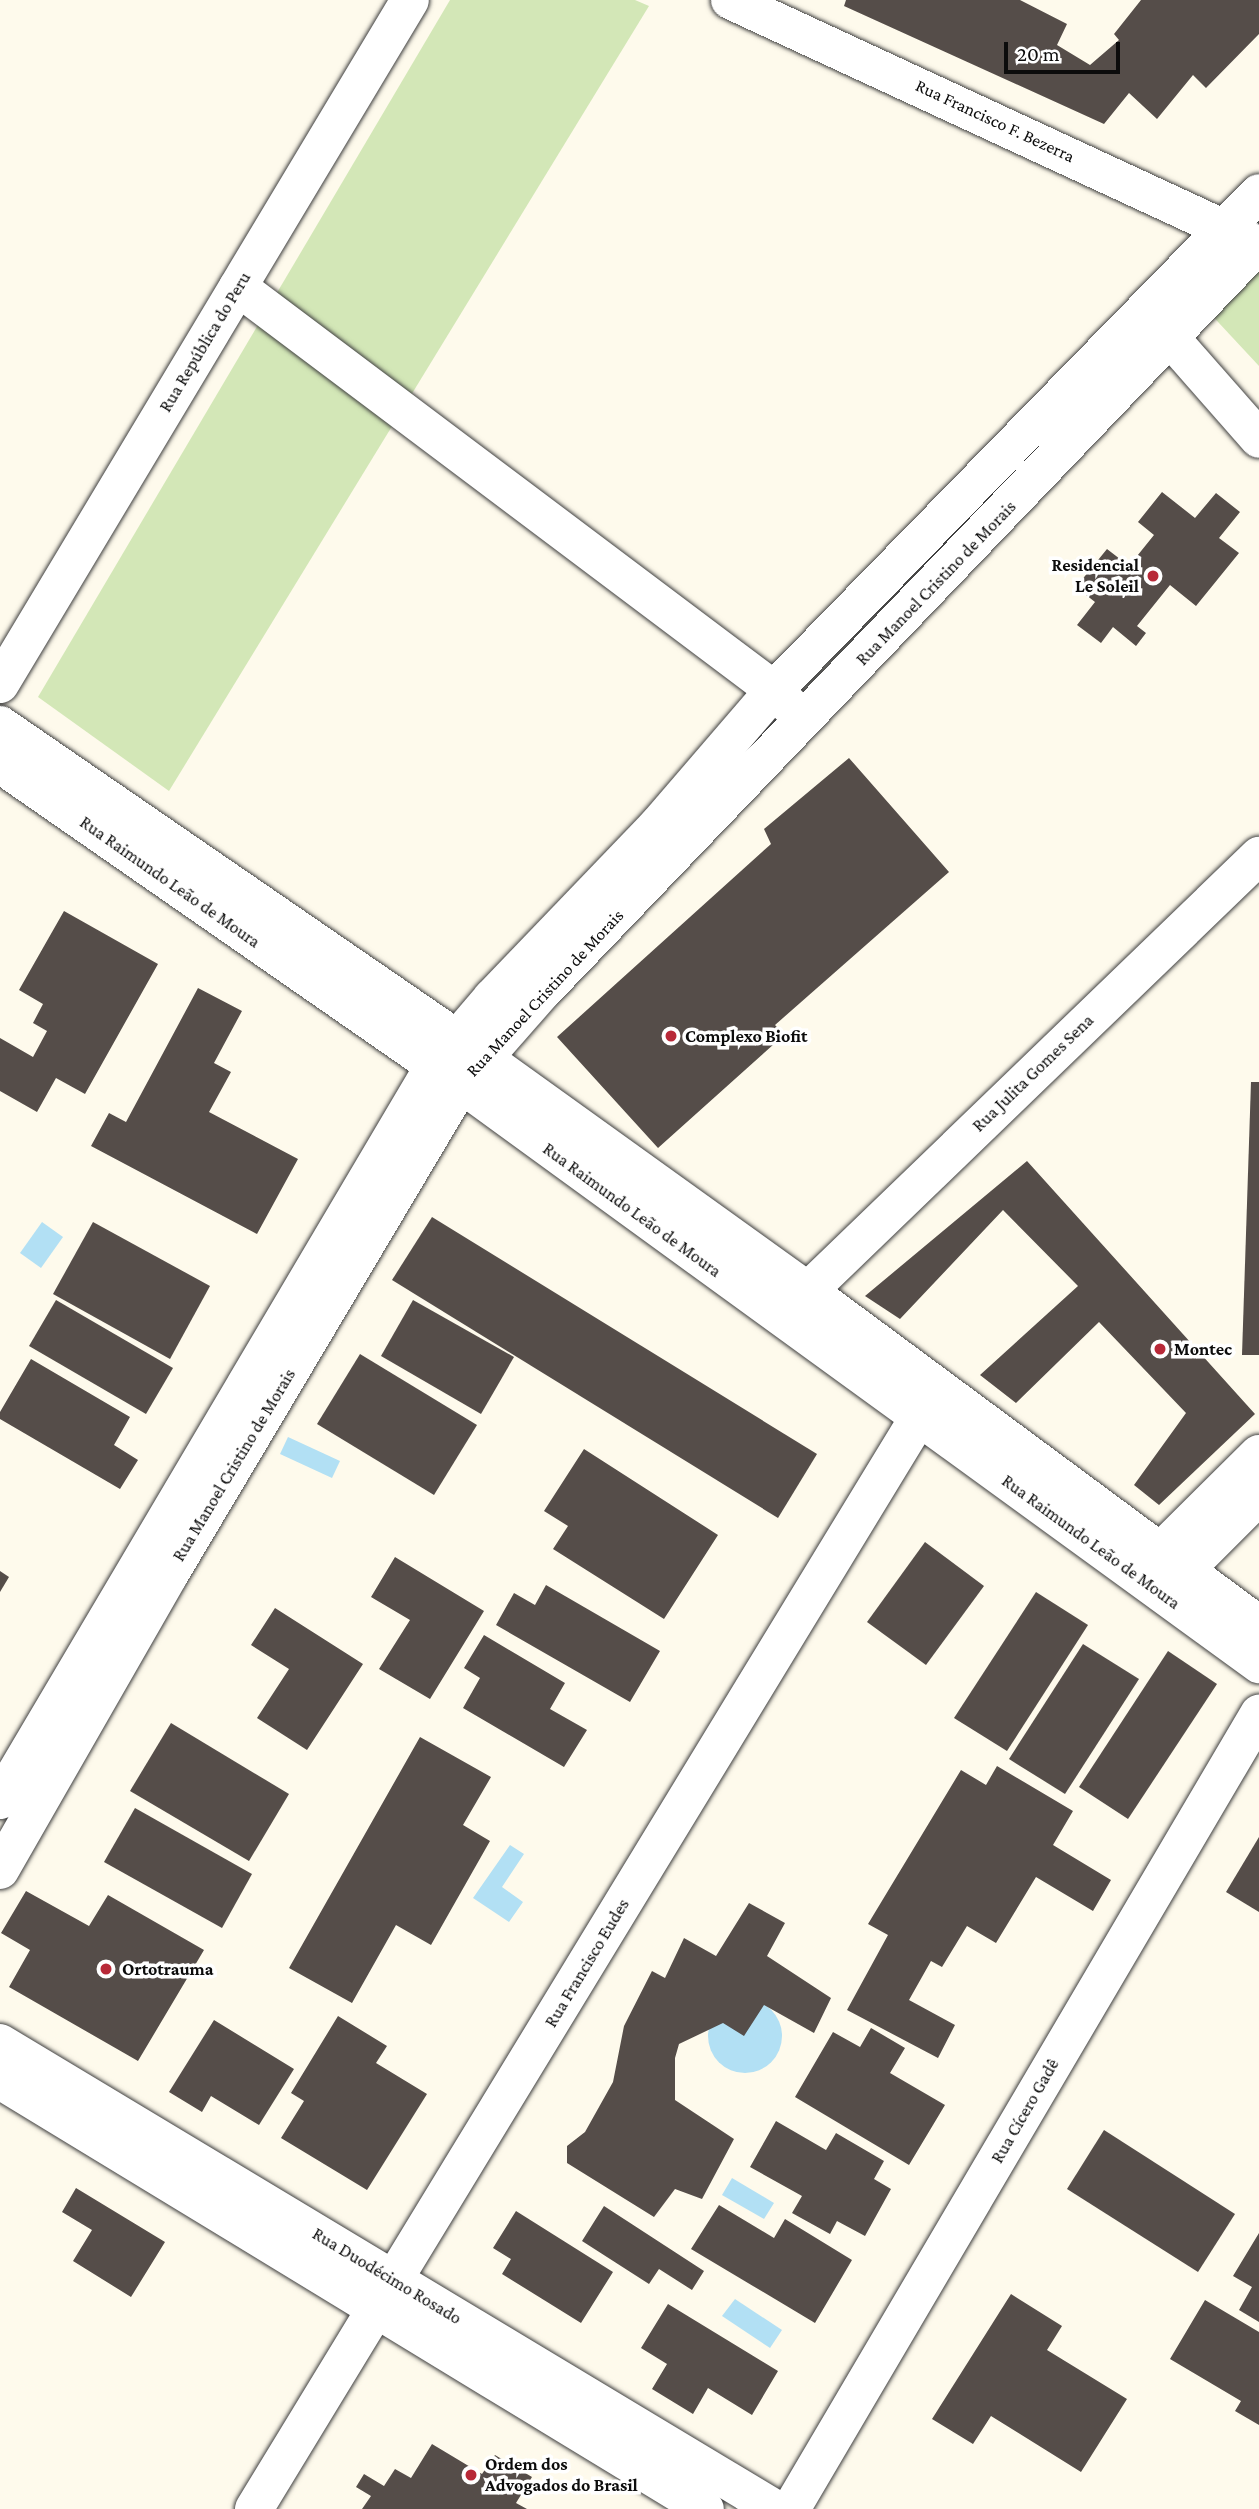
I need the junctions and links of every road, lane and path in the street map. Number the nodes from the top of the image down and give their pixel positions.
1 (410, 0) edge
2 (730, 0) edge
3 (1259, 193) edge
4 (1248, 239) edge
5 (238, 287) junction
6 (1167, 314) junction
7 (1259, 401) edge
8 (1259, 439) edge
9 (0, 684) edge
10 (774, 690) junction
11 (804, 721) junction
12 (0, 726) edge
13 (0, 764) edge
14 (1259, 856) edge
15 (459, 1062) junction
16 (808, 1291) junction
17 (919, 1418) junction
18 (1259, 1454) edge
19 (1259, 1496) edge
20 (1160, 1573) junction
21 (1259, 1625) edge
22 (1259, 1664) edge
23 (1259, 1714) edge
24 (0, 1800) edge
25 (0, 1870) edge
26 (0, 2043) edge
27 (0, 2080) edge
28 (385, 2294) junction
29 (254, 2509) edge
30 (705, 2509) edge
31 (775, 2509) edge
32 (791, 2509) edge

1 - 5 street, Rua República do Peru
2 - 4 street, Rua Francisco F. Bezerra
3 - 4 street, Rua Manoel Cristino de Morais
4 - 6 street, Rua Manoel Cristino de Morais
5 - 9 street, Rua República do Peru
5 - 10 street
6 - 7 street
6 - 8 street
6 - 10 street, Rua Manoel Cristino de Morais
6 - 11 street, Rua Manoel Cristino de Morais
10 - 11 street
10 - 15 street, Rua Manoel Cristino de Morais
11 - 15 street, Rua Manoel Cristino de Morais
12 - 15 street, Rua Raimundo Leão de Moura
13 - 15 street, Rua Raimundo Leão de Moura
14 - 16 street, Rua Julita Gomes Sena
15 - 16 street, Rua Raimundo Leão de Moura
15 - 17 street, Rua Raimundo Leão de Moura
15 - 24 street, Rua Manoel Cristino de Morais
15 - 25 street, Rua Manoel Cristino de Morais
16 - 20 street, Rua Raimundo Leão de Moura
17 - 20 street, Rua Raimundo Leão de Moura
17 - 28 street, Rua Francisco Eudes
18 - 20 street
19 - 20 street
20 - 21 street, Rua Raimundo Leão de Moura
20 - 22 street, Rua Raimundo Leão de Moura
23 - 32 street, Rua Cícero Gadê
26 - 28 street, Rua Duodécimo Rosado
27 - 28 street, Rua Duodécimo Rosado
28 - 29 street, Rua Francisco Eudes
28 - 30 street, Rua Duodécimo Rosado
28 - 31 street, Rua Duodécimo Rosado

